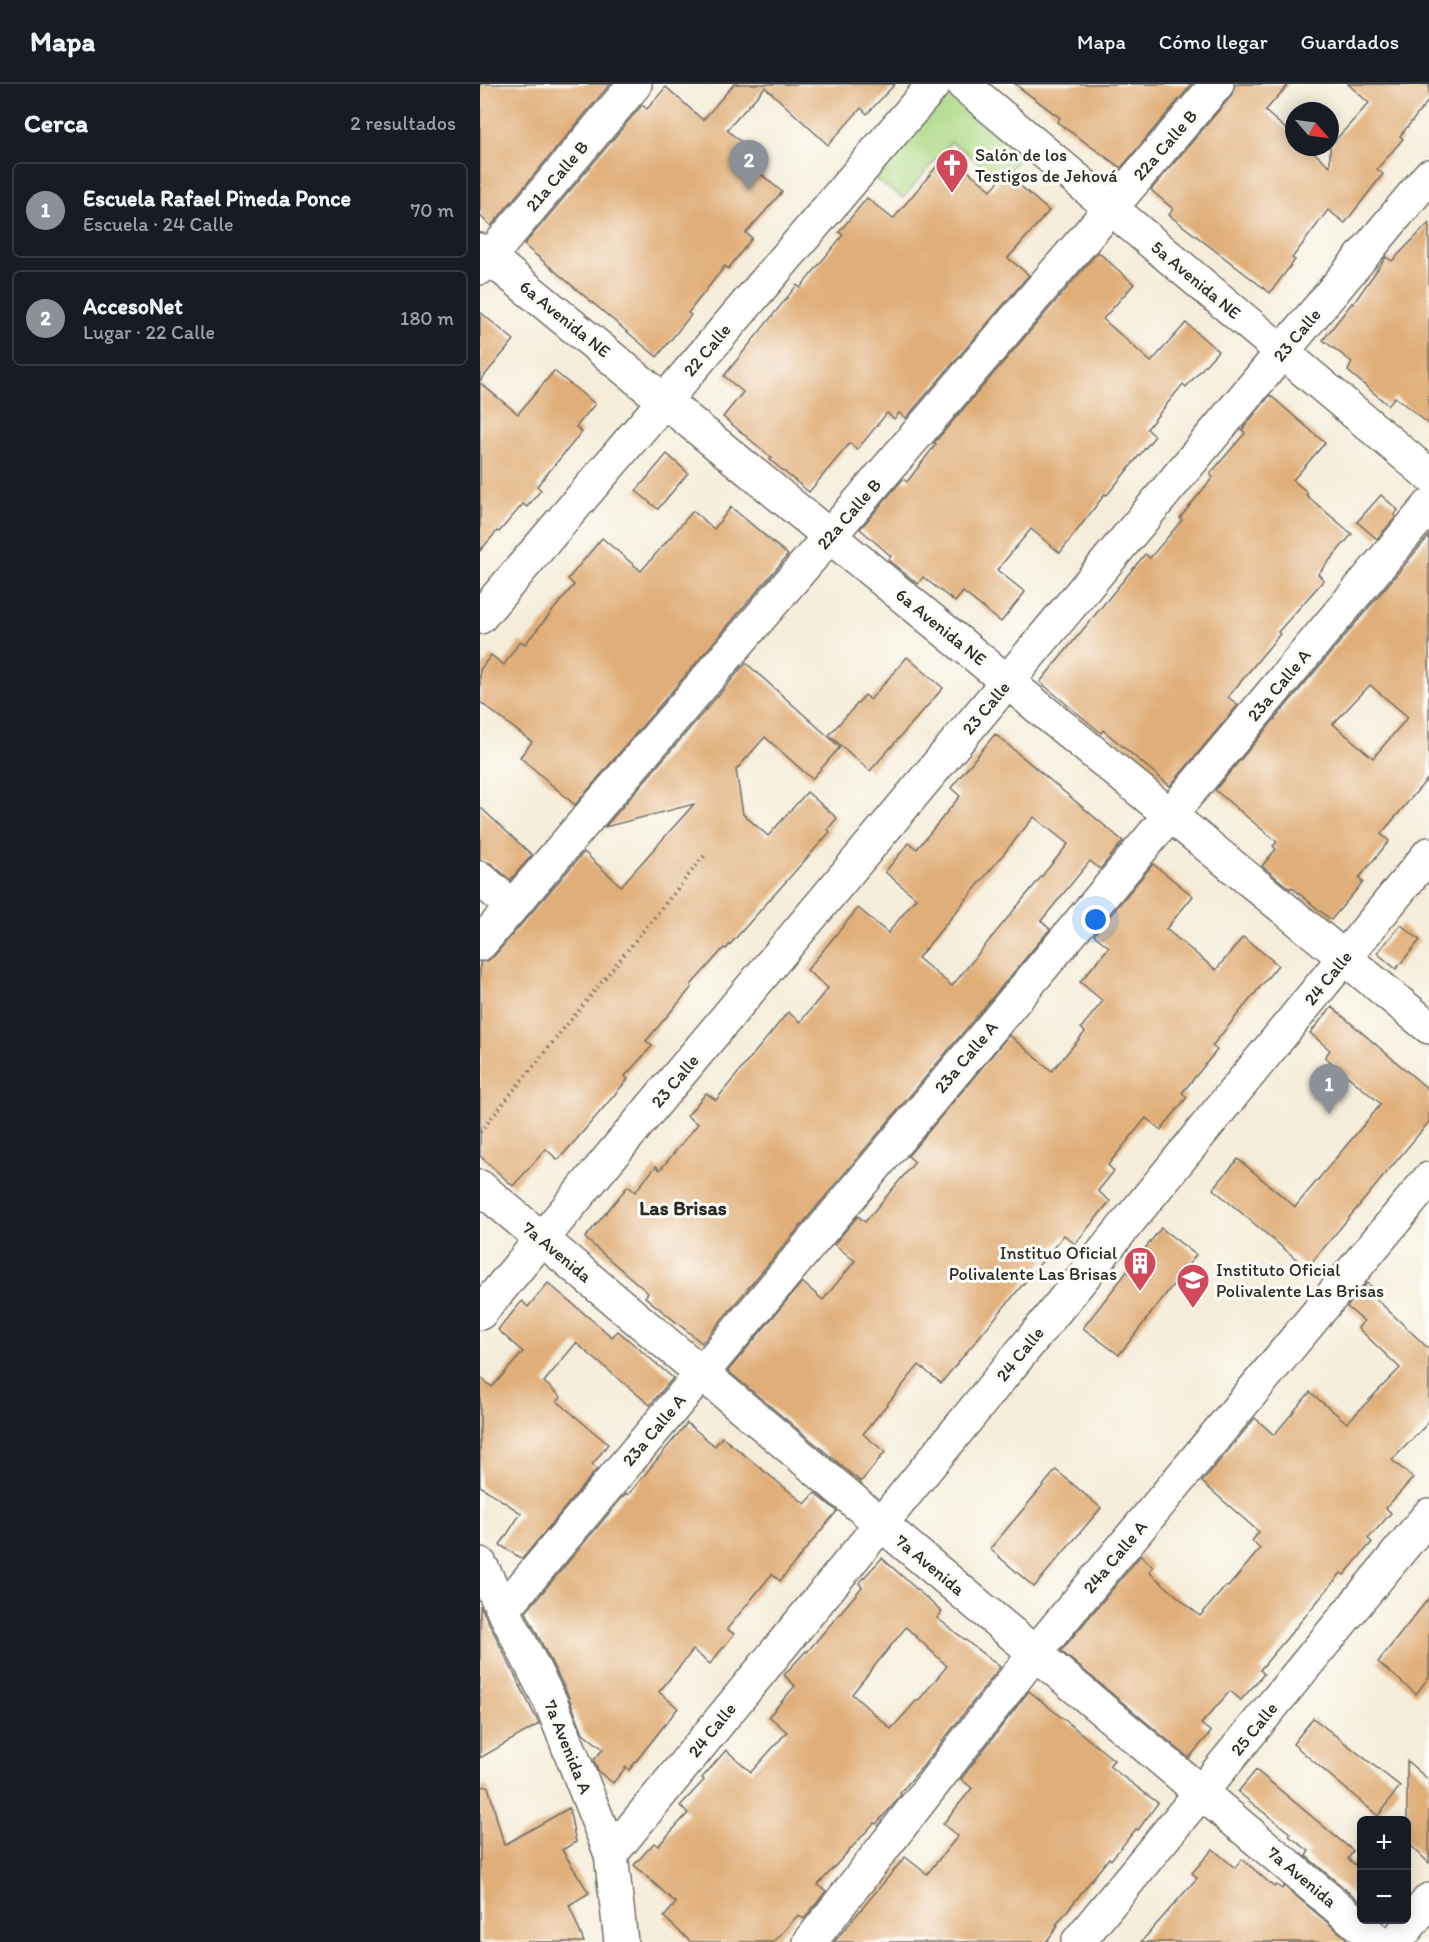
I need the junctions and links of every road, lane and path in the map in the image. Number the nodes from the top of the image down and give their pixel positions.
1 (635, 84) edge
2 (934, 84) edge
3 (963, 84) edge
4 (1217, 84) edge
5 (1429, 176) edge
6 (1111, 208) junction
7 (483, 258) edge
8 (1282, 352) junction
9 (664, 400) junction
10 (1429, 475) edge
11 (1429, 506) edge
12 (830, 536) junction
13 (480, 617) edge
14 (1008, 682) junction
15 (1170, 815) junction
16 (1429, 854) edge
17 (704, 856) dead end
18 (480, 878) edge
19 (512, 906) junction
20 (480, 944) edge
21 (1344, 958) junction
22 (1429, 1027) edge
23 (480, 1132) edge
24 (1429, 1179) edge
25 (480, 1187) edge
26 (543, 1240) junction
27 (480, 1312) edge
28 (702, 1373) junction
29 (1429, 1515) edge
30 (881, 1524) junction
31 (480, 1564) edge
32 (504, 1609) junction
33 (1035, 1653) junction
34 (1201, 1792) junction
35 (611, 1854) junction
36 (1429, 1900) edge
37 (621, 1942) edge
38 (810, 1942) edge
39 (1078, 1942) edge
40 (1379, 1942) edge
41 (1396, 1942) edge

1 - 7 street, 21a Calle B
2 - 9 street, 22 Calle
3 - 6 street, 5a Avenida NE
4 - 6 street, 22a Calle B
5 - 8 street, 23 Calle
6 - 8 street, 5a Avenida NE
6 - 12 street, 22a Calle B
7 - 9 street, 6a Avenida NE
8 - 10 street, 5a Avenida NE
8 - 14 street, 23 Calle
9 - 12 street, 6a Avenida NE
9 - 13 street, 22 Calle
11 - 15 street, 23a Calle A
12 - 14 street, 6a Avenida NE
12 - 19 street, 22a Calle B
14 - 15 street, 6a Avenida NE
14 - 26 street, 23 Calle
15 - 21 street, 6a Avenida NE
15 - 28 street, 23a Calle A
16 - 21 street, 24 Calle
17 - 23 path
18 - 19 street
19 - 20 street, 22a Calle B
21 - 22 street, 6a Avenida NE
21 - 30 street, 24 Calle
24 - 33 street, 24a Calle A
25 - 26 street, 7a Avenida
26 - 27 street, 23 Calle
26 - 28 street, 7a Avenida
28 - 30 street, 7a Avenida
28 - 32 street, 23a Calle A
29 - 34 street, 25 Calle
30 - 33 street, 7a Avenida
30 - 35 street, 24 Calle
31 - 32 street, 7a Avenida A
32 - 35 street, 7a Avenida A
33 - 34 street, 7a Avenida
33 - 38 street, 24a Calle A
34 - 39 street, 25 Calle
34 - 40 street, 7a Avenida
35 - 37 street, 7a Avenida A
36 - 41 street

